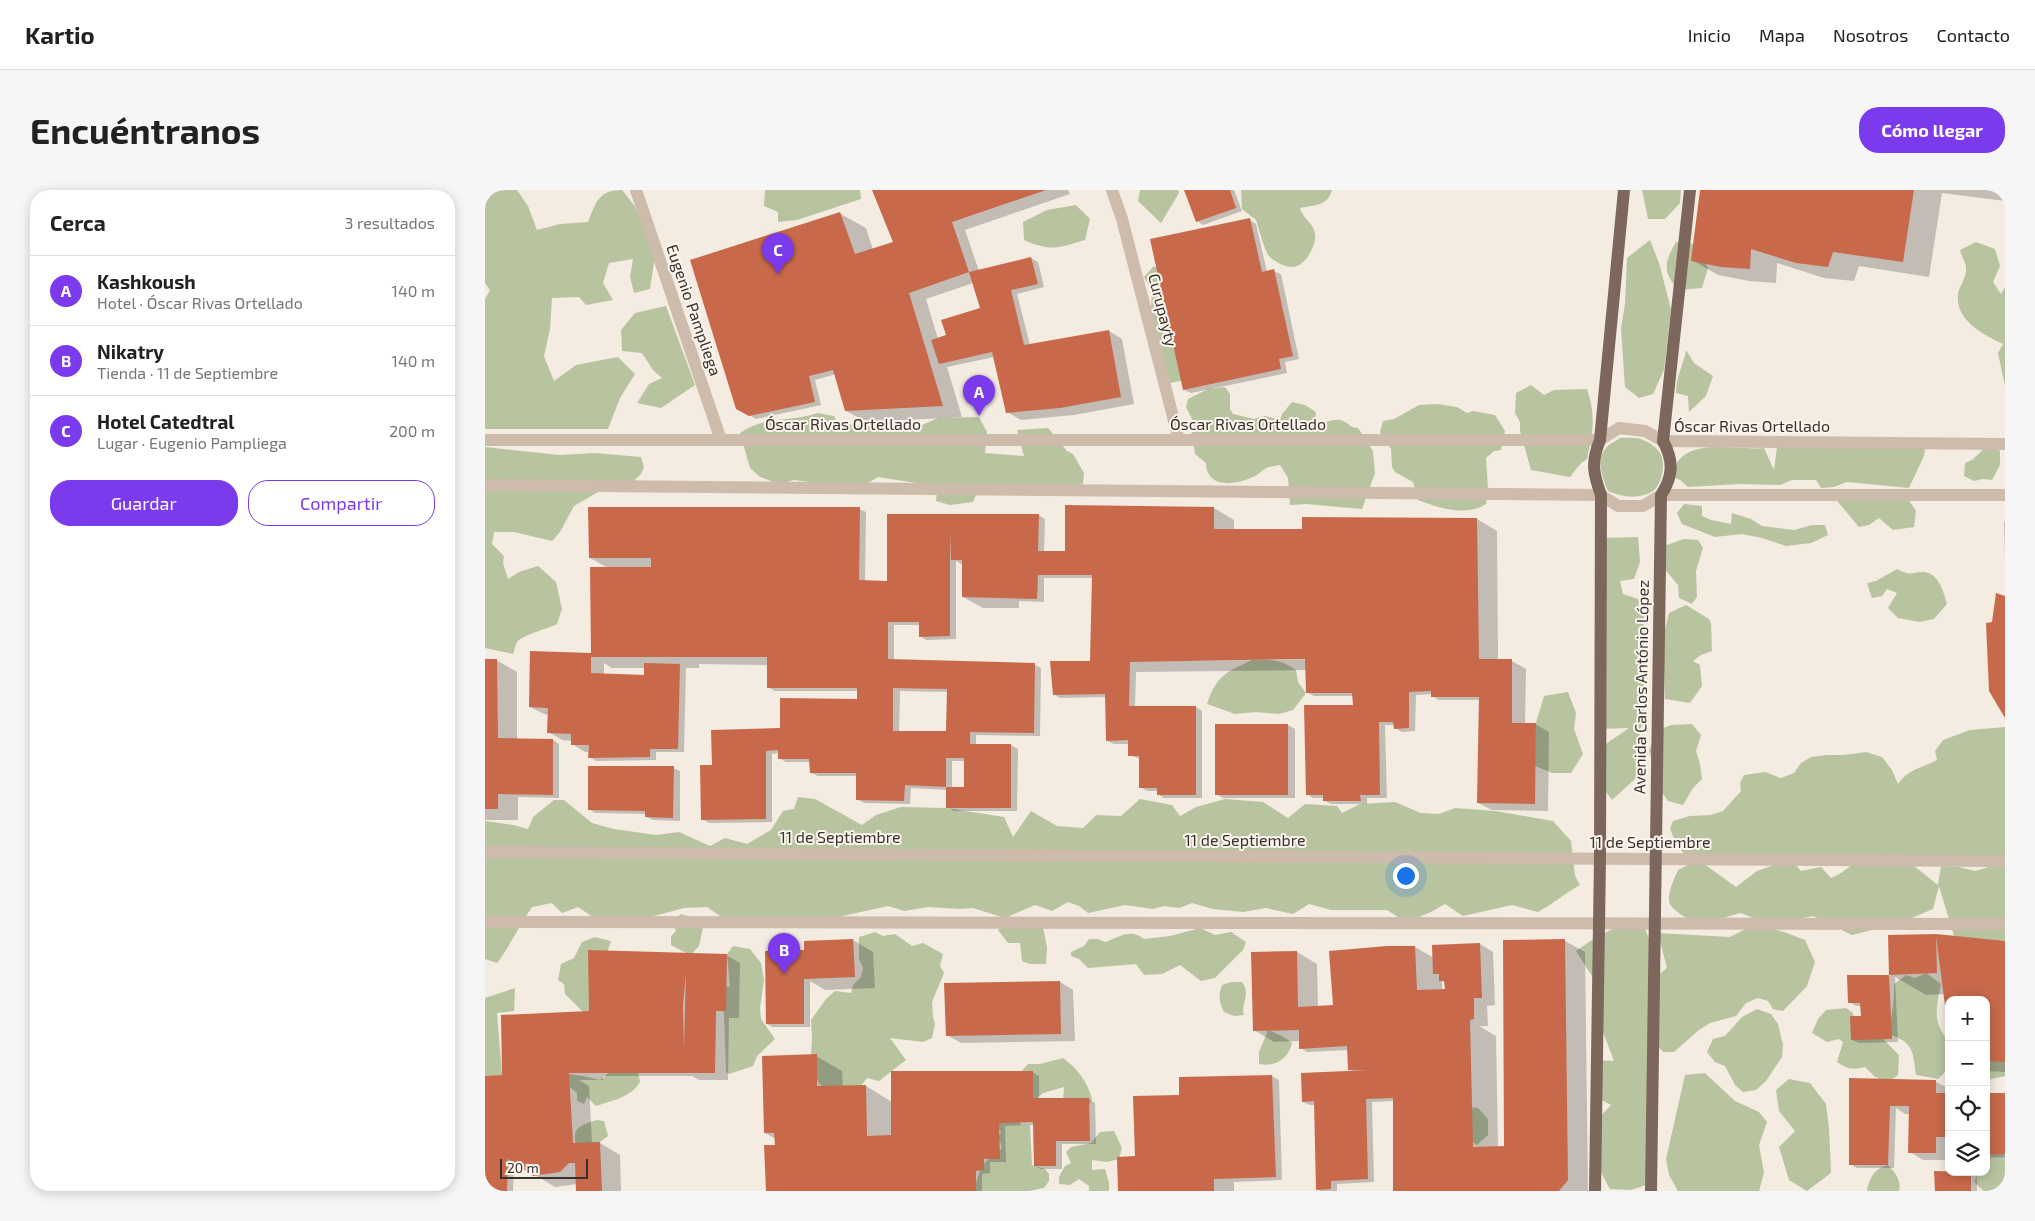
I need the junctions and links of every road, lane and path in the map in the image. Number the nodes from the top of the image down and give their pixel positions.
1 (636, 190) edge
2 (1112, 190) edge
3 (1624, 190) edge
4 (1690, 190) edge
5 (485, 440) edge
6 (721, 440) junction
7 (1179, 440) junction
8 (1600, 440) junction
9 (1663, 441) junction
10 (2005, 444) edge
11 (485, 485) edge
12 (1601, 495) junction
13 (1661, 495) junction
14 (2005, 495) edge
15 (485, 852) edge
16 (1600, 858) junction
17 (1655, 858) junction
18 (2005, 861) edge
19 (485, 922) edge
20 (1599, 924) junction
21 (1654, 924) junction
22 (2005, 924) edge
23 (1595, 1191) edge
24 (1651, 1191) edge

1 - 6 street, Eugenio Pampliega
2 - 7 street, Curupayty
3 - 8 main road
4 - 9 main road, Avenida Carlos António López
5 - 6 street, Óscar Rivas Ortellado
6 - 7 street, Óscar Rivas Ortellado
7 - 8 street, Óscar Rivas Ortellado
8 - 9 street, Óscar Rivas Ortellado
8 - 12 main road
9 - 10 street, Óscar Rivas Ortellado
9 - 13 main road, Avenida Carlos António López
11 - 12 street
12 - 13 street
12 - 16 main road
13 - 14 street
13 - 17 main road, Avenida Carlos António López
15 - 16 street, 11 de Septiembre
16 - 17 street, 11 de Septiembre
16 - 20 main road
17 - 18 street, 11 de Septiembre
17 - 21 main road, Avenida Carlos António López
19 - 20 street
20 - 21 street
20 - 23 main road
21 - 22 street
21 - 24 main road, Avenida Carlos António López

